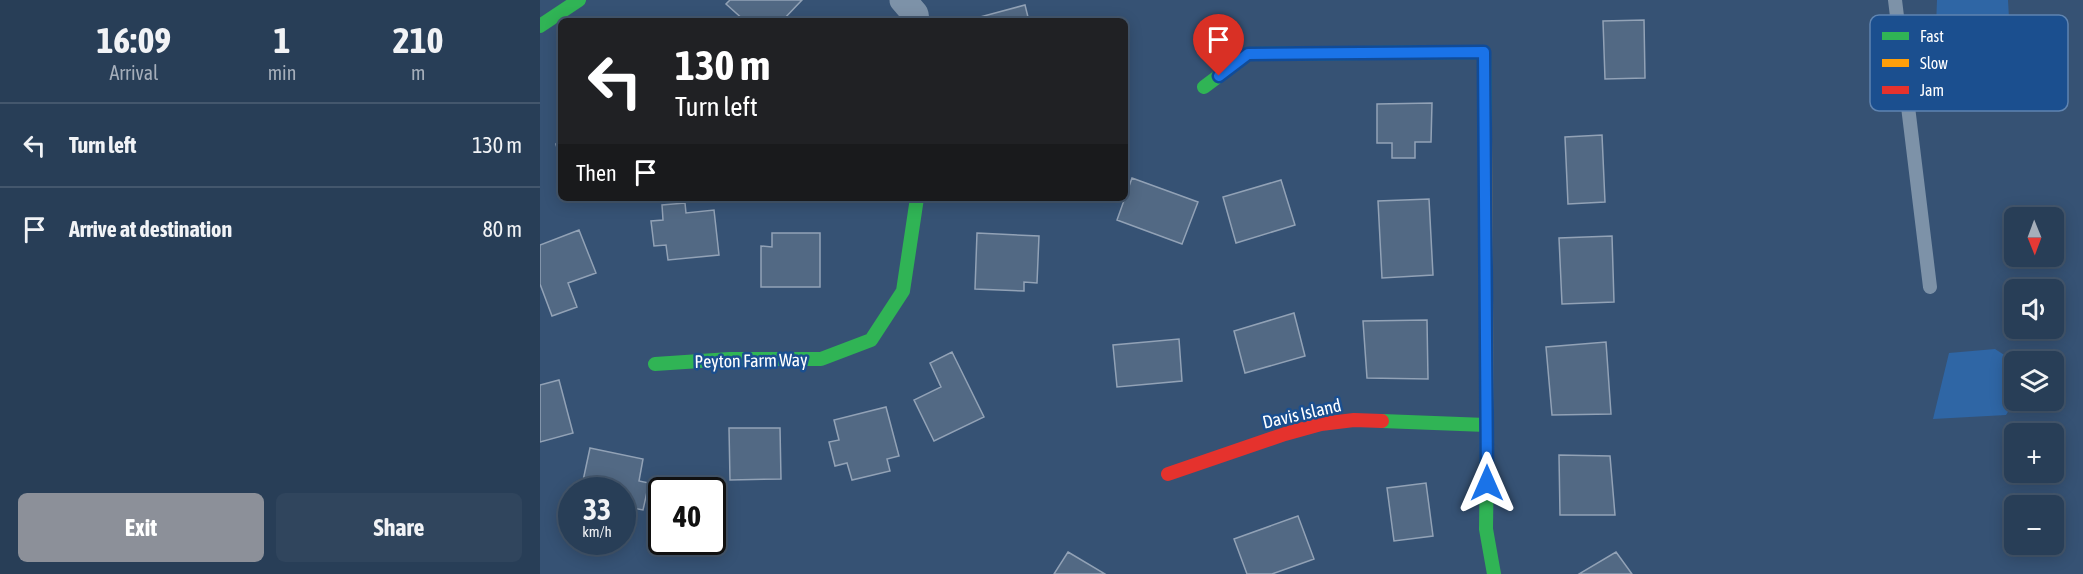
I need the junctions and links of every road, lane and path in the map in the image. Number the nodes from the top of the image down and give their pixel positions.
1 (579, 0) edge
2 (903, 0) edge
3 (1895, 0) edge
4 (1897, 15) edge
5 (916, 18) edge
6 (540, 26) edge
7 (1204, 87) dead end
8 (1909, 111) edge
9 (917, 201) edge
10 (1930, 287) dead end
11 (655, 364) dead end
12 (1486, 424) junction
13 (1168, 474) dead end
14 (1494, 574) edge

1 - 6 street
2 - 5 street
3 - 4 lane
7 - 12 street
8 - 10 lane
9 - 11 street, Peyton Farm Way
12 - 13 street, Davis Island
12 - 14 street

